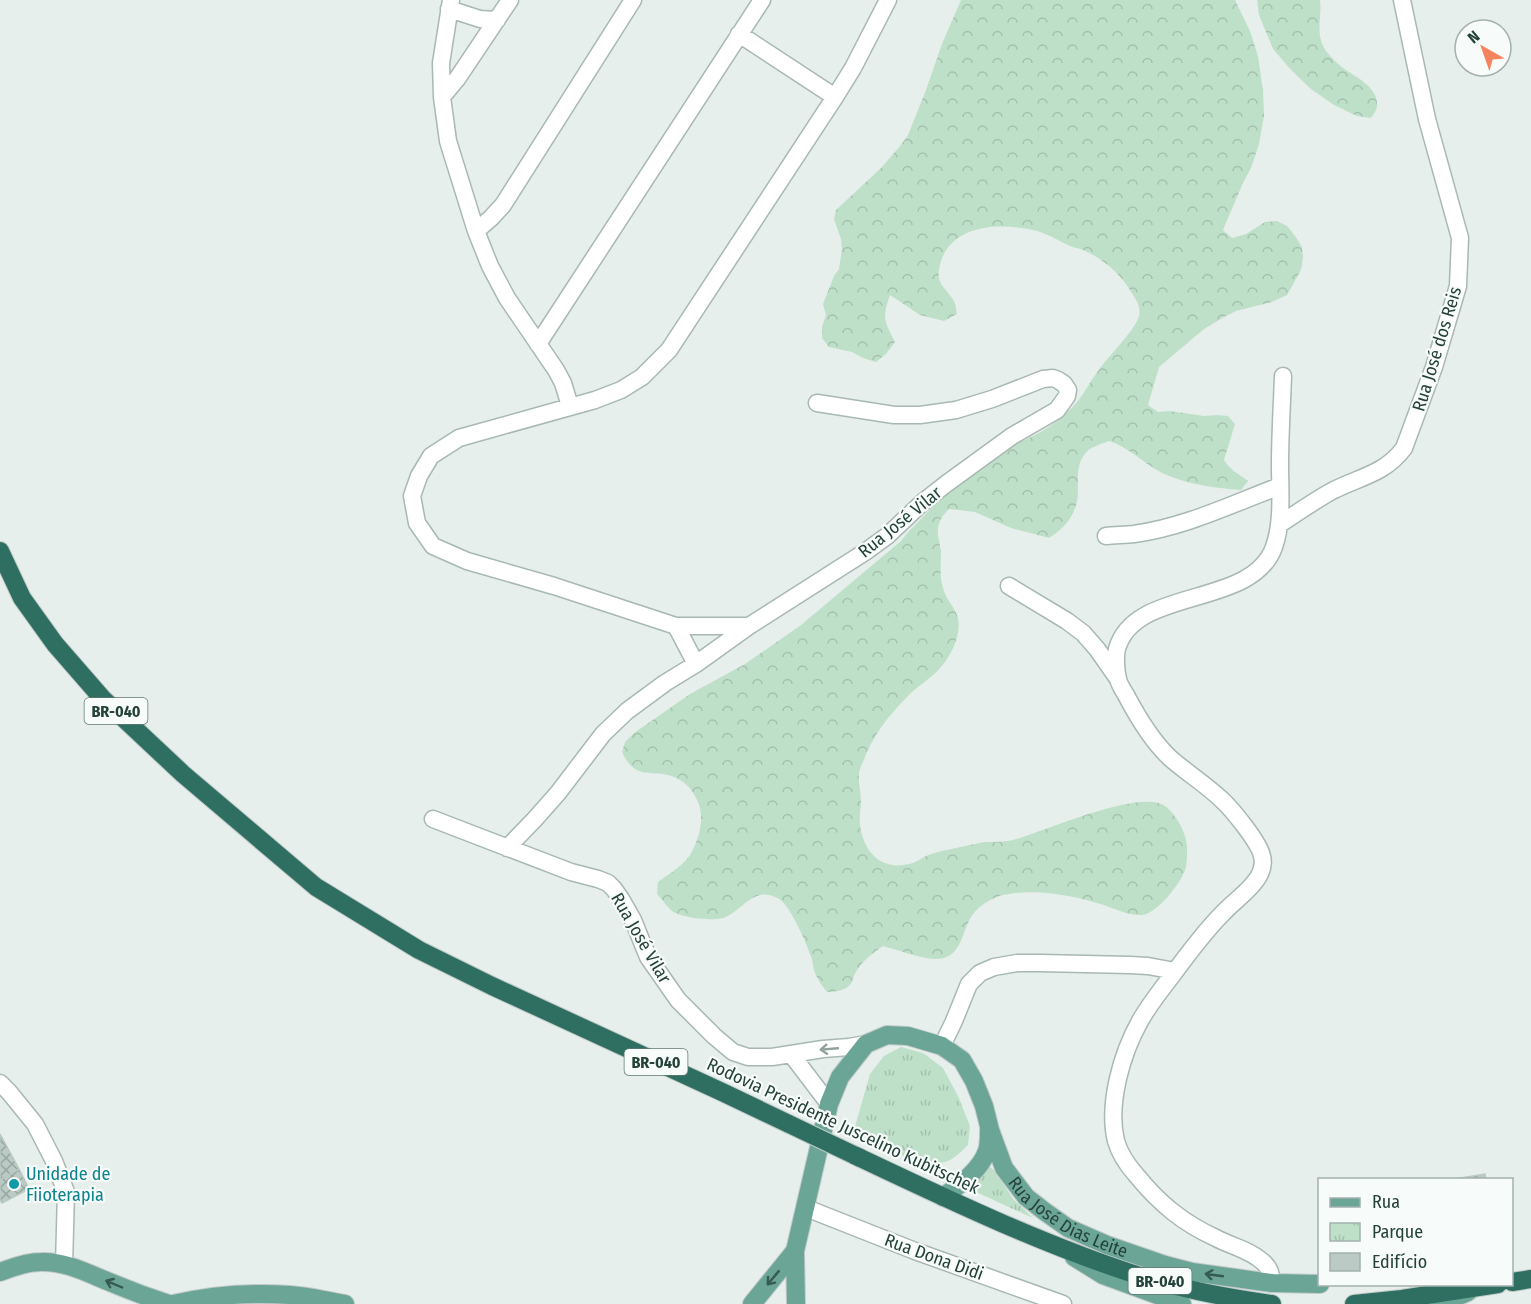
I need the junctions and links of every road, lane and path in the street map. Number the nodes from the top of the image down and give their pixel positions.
1 (510, 0) edge
2 (633, 0) edge
3 (762, 0) edge
4 (888, 0) edge
5 (1402, 0) edge
6 (450, 5) edge
7 (497, 20) junction
8 (739, 34) junction
9 (442, 97) junction
10 (835, 97) junction
11 (476, 231) junction
12 (538, 344) junction
13 (1283, 376) dead end
14 (817, 403) dead end
15 (570, 406) junction
16 (1280, 486) junction
17 (1280, 524) junction
18 (1106, 536) dead end
19 (0, 551) edge
20 (1009, 586) dead end
21 (676, 626) junction
22 (749, 626) junction
23 (696, 664) junction
24 (1118, 679) junction
25 (434, 819) dead end
26 (507, 848) junction
27 (1175, 971) junction
28 (866, 1044) junction
29 (942, 1046) junction
30 (791, 1054) junction
31 (0, 1083) edge
32 (829, 1104) junction
33 (990, 1130) junction
34 (943, 1197) junction
35 (806, 1208) junction
36 (1052, 1244) junction
37 (795, 1251) junction
38 (64, 1265) junction
39 (0, 1272) edge
40 (1531, 1279) edge
41 (1513, 1282) edge
42 (1272, 1283) junction
43 (1318, 1284) edge
44 (1462, 1286) edge
45 (1486, 1286) edge
46 (1474, 1288) junction
47 (171, 1304) edge
48 (345, 1304) edge
49 (752, 1304) edge
50 (796, 1304) edge
51 (1063, 1304) edge
52 (1182, 1304) edge
53 (1272, 1304) edge
54 (1354, 1304) edge
55 (1440, 1304) edge

1 - 7 street
2 - 11 street
3 - 8 street
4 - 10 street
5 - 17 street, Rua José dos Reis
6 - 7 street
6 - 9 street
7 - 9 street
8 - 10 street
8 - 12 street
9 - 11 street
10 - 15 street
11 - 12 street
12 - 15 street
13 - 16 street
14 - 22 street, Rua José Vilar
15 - 21 street
16 - 17 street
16 - 18 street
17 - 24 street
19 - 34 highway, Rodovia Presidente Juscelino Kubitschek / BR-040, bridge
20 - 24 street
21 - 22 street
21 - 23 street
22 - 23 street, Rua José Vilar
23 - 26 street, Rua José Vilar
24 - 27 street
25 - 26 street, Rua José Vilar
26 - 30 street, Rua José Vilar
27 - 29 street
27 - 42 street
28 - 29 main road, Rua José Dias Leite
28 -> 30 street, Rua José Vilar
28 - 32 main road
29 - 33 main road, Rua José Dias Leite
30 - 32 street
31 - 38 street
32 - 35 main road
33 - 34 main road, Rua José Dias Leite
42 -> 33 main road, Rua José Dias Leite
34 - 36 highway, Rodovia Presidente Juscelino Kubitschek / BR-040
35 - 37 main road
35 - 51 street, Rua Dona Didi
36 - 52 main road
36 - 53 highway, Rodovia Presidente Juscelino Kubitschek / BR-040
37 -> 49 main road
37 - 50 main road
38 - 39 main road
47 -> 38 main road
40 - 41 highway
42 - 43 main road, Rua José Dias Leite
44 - 46 main road
45 - 46 highway
46 - 54 highway
46 - 55 main road
47 - 48 main road

